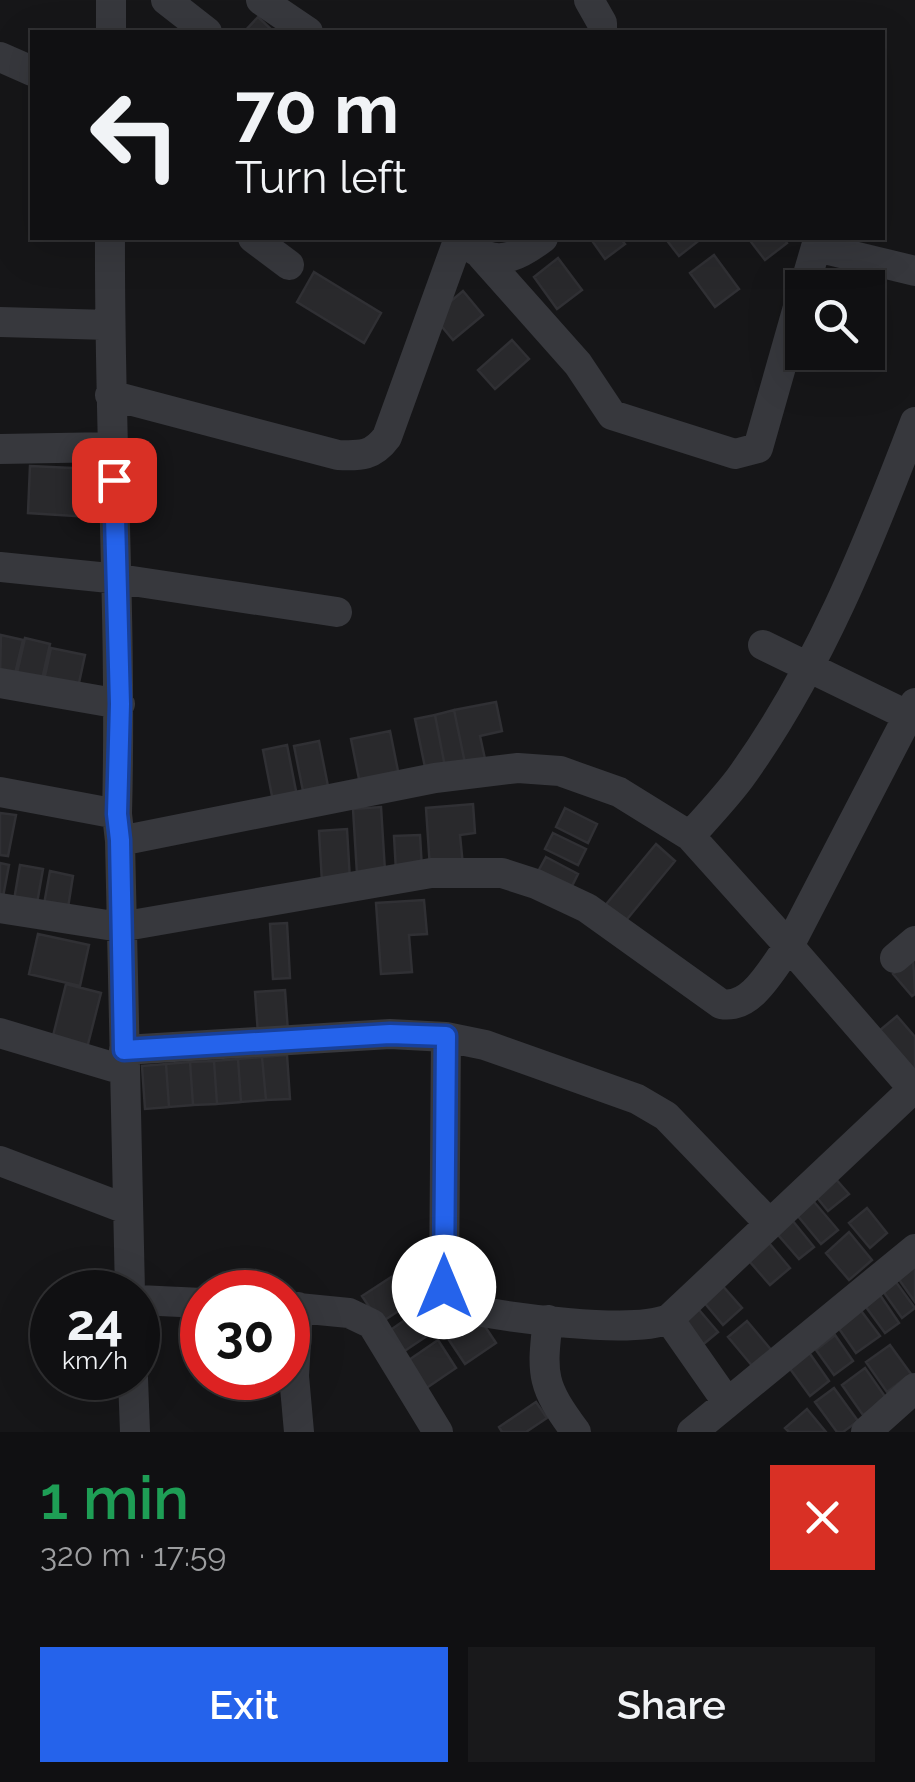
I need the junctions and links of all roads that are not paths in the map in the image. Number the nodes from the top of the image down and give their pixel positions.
1 (111, 0) edge
2 (166, 0) edge
3 (261, 0) edge
4 (588, 0) edge
5 (111, 30) edge
6 (204, 30) edge
7 (305, 30) edge
8 (602, 30) edge
9 (0, 57) edge
10 (30, 70) edge
11 (110, 240) edge
12 (256, 240) edge
13 (540, 240) edge
14 (466, 244) edge
15 (289, 265) dead end
16 (809, 270) edge
17 (915, 272) edge
18 (0, 322) edge
19 (110, 325) junction
20 (785, 353) edge
21 (110, 395) junction
22 (915, 422) edge
23 (113, 447) junction
24 (0, 449) edge
25 (0, 567) edge
26 (119, 579) junction
27 (337, 612) dead end
28 (763, 645) dead end
29 (808, 667) junction
30 (0, 683) edge
31 (120, 704) junction
32 (913, 713) edge
33 (0, 792) edge
34 (119, 827) junction
35 (690, 836) junction
36 (0, 908) edge
37 (120, 927) junction
38 (789, 946) junction
39 (0, 1033) edge
40 (446, 1036) junction
41 (124, 1060) junction
42 (914, 1090) edge
43 (0, 1161) edge
44 (126, 1209) junction
45 (770, 1224) junction
46 (915, 1249) edge
47 (129, 1270) edge
48 (310, 1309) edge
49 (669, 1318) junction
50 (548, 1320) junction
51 (915, 1388) edge
52 (134, 1400) edge
53 (296, 1400) edge
54 (727, 1402) junction
55 (135, 1432) edge
56 (299, 1432) edge
57 (438, 1432) edge
58 (576, 1432) edge
59 (692, 1432) edge
60 (866, 1432) edge

1 - 5 street
2 - 6 street
3 - 7 street
4 - 8 street
9 - 10 street
11 - 19 street
12 - 15 street
13 - 14 street
14 - 20 street
14 - 21 street
16 - 17 street
18 - 19 street
19 - 21 street
21 - 23 street
22 - 29 street
23 - 24 street
23 - 26 street
25 - 26 street
26 - 27 street
26 - 31 street
28 - 29 street
29 - 32 street
29 - 35 street
30 - 31 street
31 - 34 street
32 - 38 street
33 - 34 street
34 - 35 street
34 - 37 street
35 - 38 street
36 - 37 street
37 - 38 street
37 - 41 street
38 - 42 street
39 - 41 street
40 - 41 street
40 - 45 street
40 - 50 street
41 - 44 street
42 - 45 street
43 - 44 street
44 - 47 street
45 - 49 street
46 - 54 street
48 - 57 street
49 - 50 street
49 - 54 street
50 - 58 street
51 - 60 street
52 - 55 street
53 - 56 street
54 - 59 street

